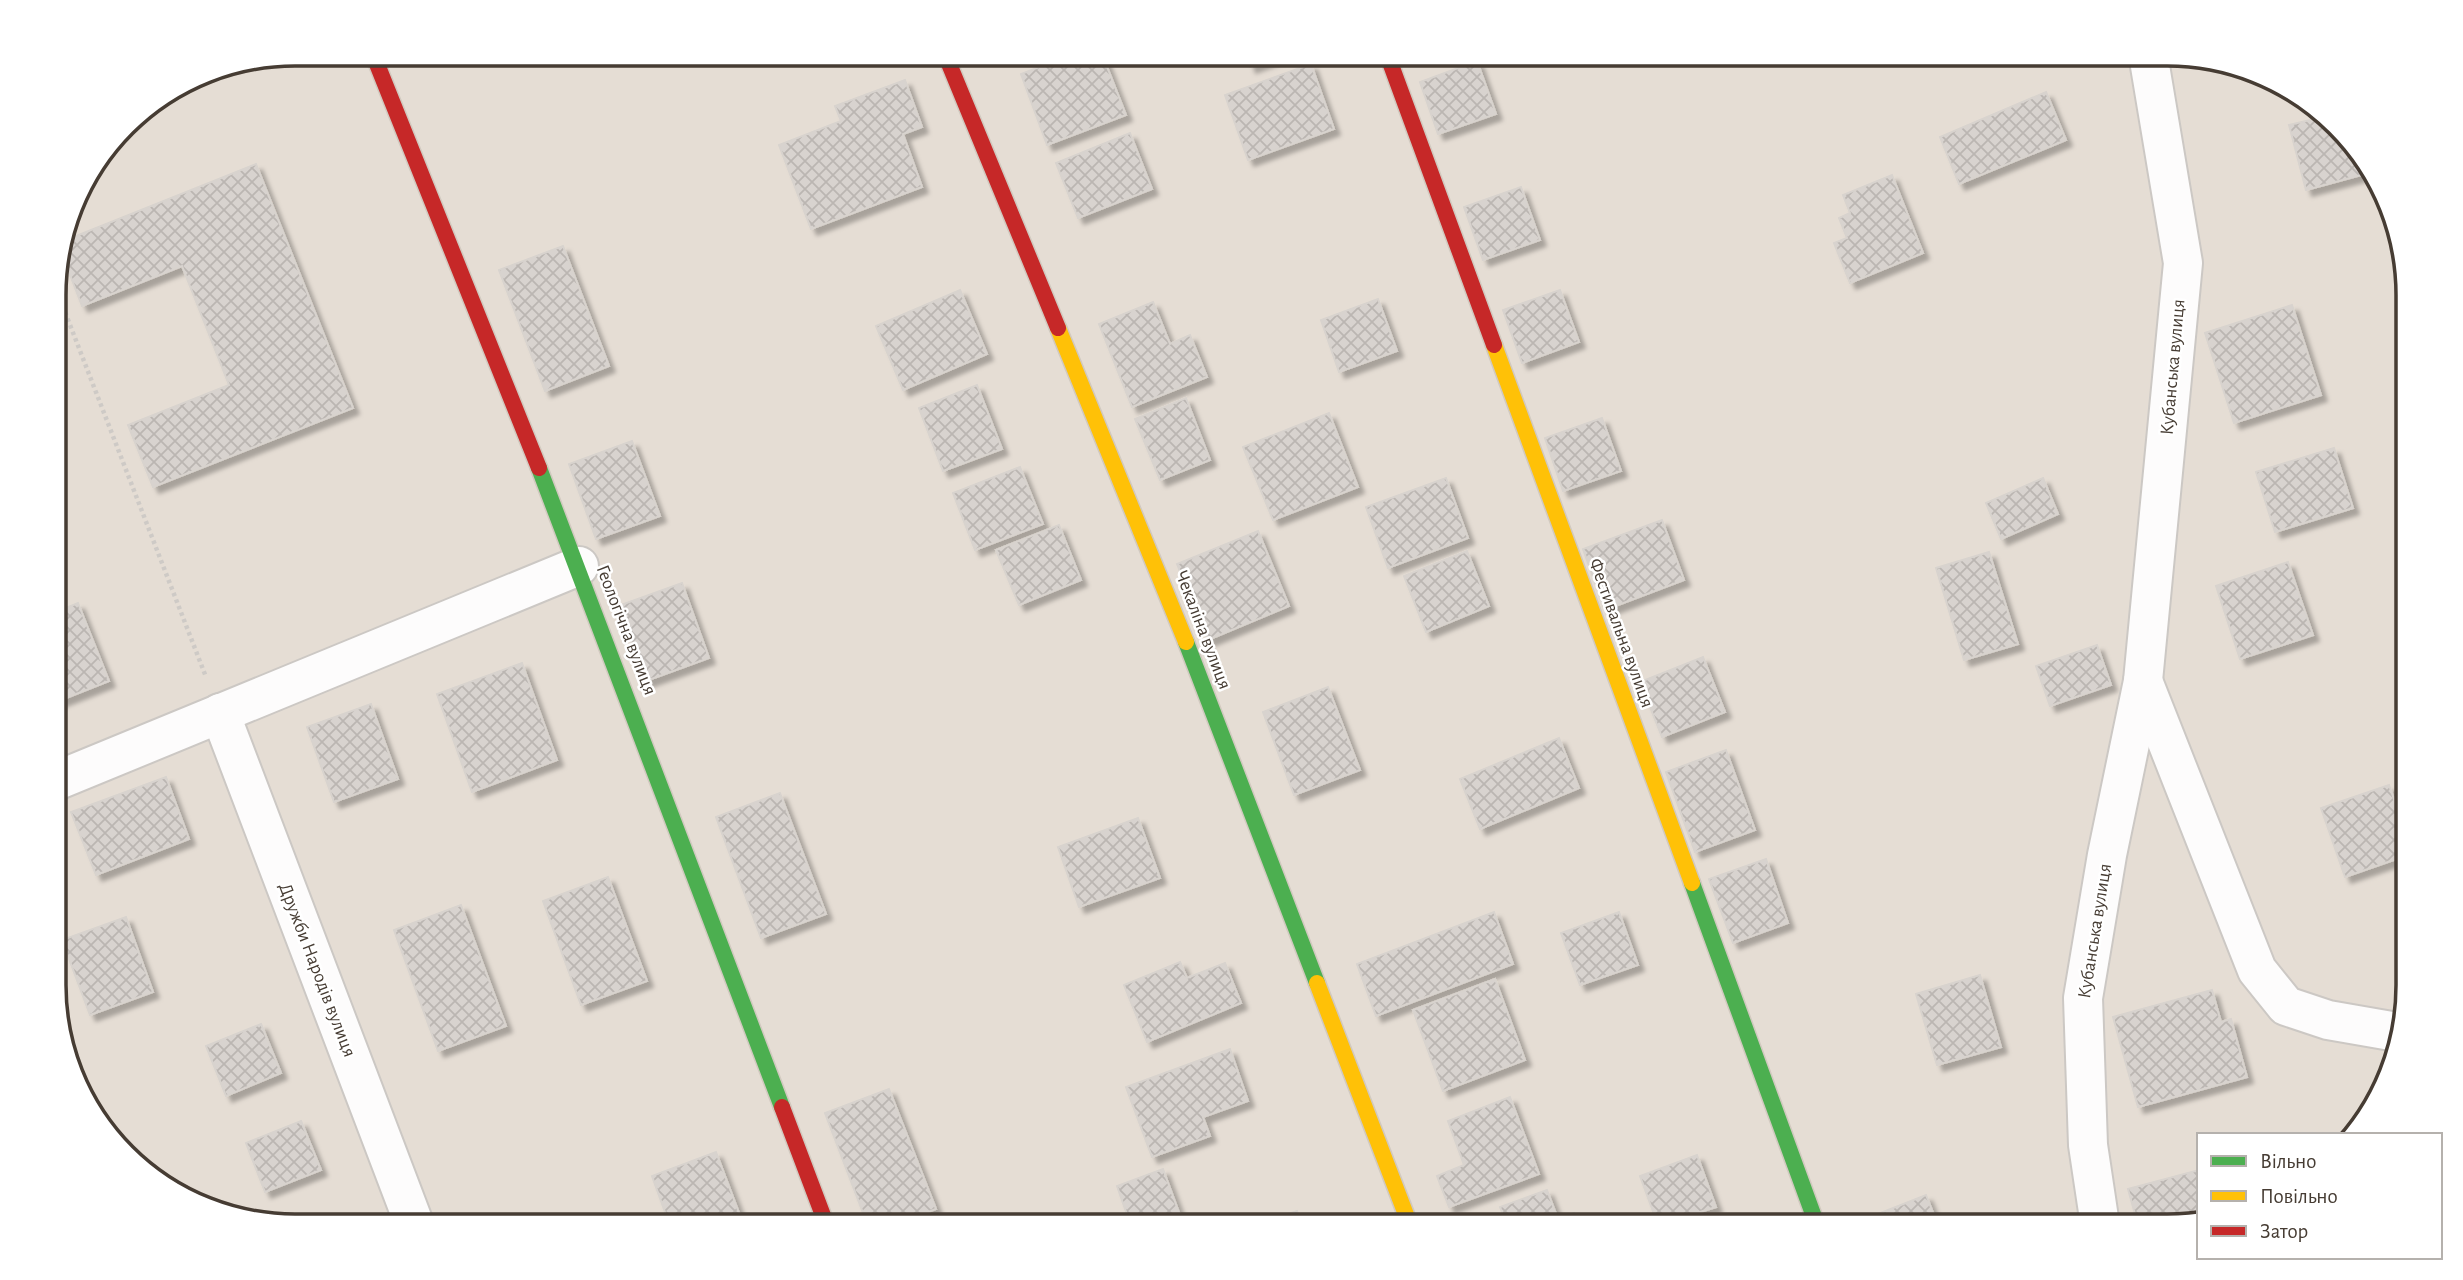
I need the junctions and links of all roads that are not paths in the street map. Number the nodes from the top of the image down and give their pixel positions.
1 (378, 66) edge
2 (950, 66) edge
3 (1391, 66) edge
4 (2150, 66) edge
5 (579, 566) junction
6 (2143, 681) junction
7 (220, 713) junction
8 (66, 776) edge
9 (2391, 1031) edge
10 (1405, 1213) edge
11 (1813, 1213) edge
12 (2098, 1213) edge
13 (410, 1214) edge
14 (822, 1214) edge

1 - 5 street, Геологічна вулиця
2 - 10 street, Чекаліна вулиця
3 - 11 street, Фестивальна вулиця
4 - 6 street, Кубанська вулиця
5 - 7 street
5 - 14 street, Геологічна вулиця
6 - 9 street, Кубанська вулиця
6 - 12 street, Кубанська вулиця
7 - 8 street
7 - 13 street, Дружби Народів вулиця

